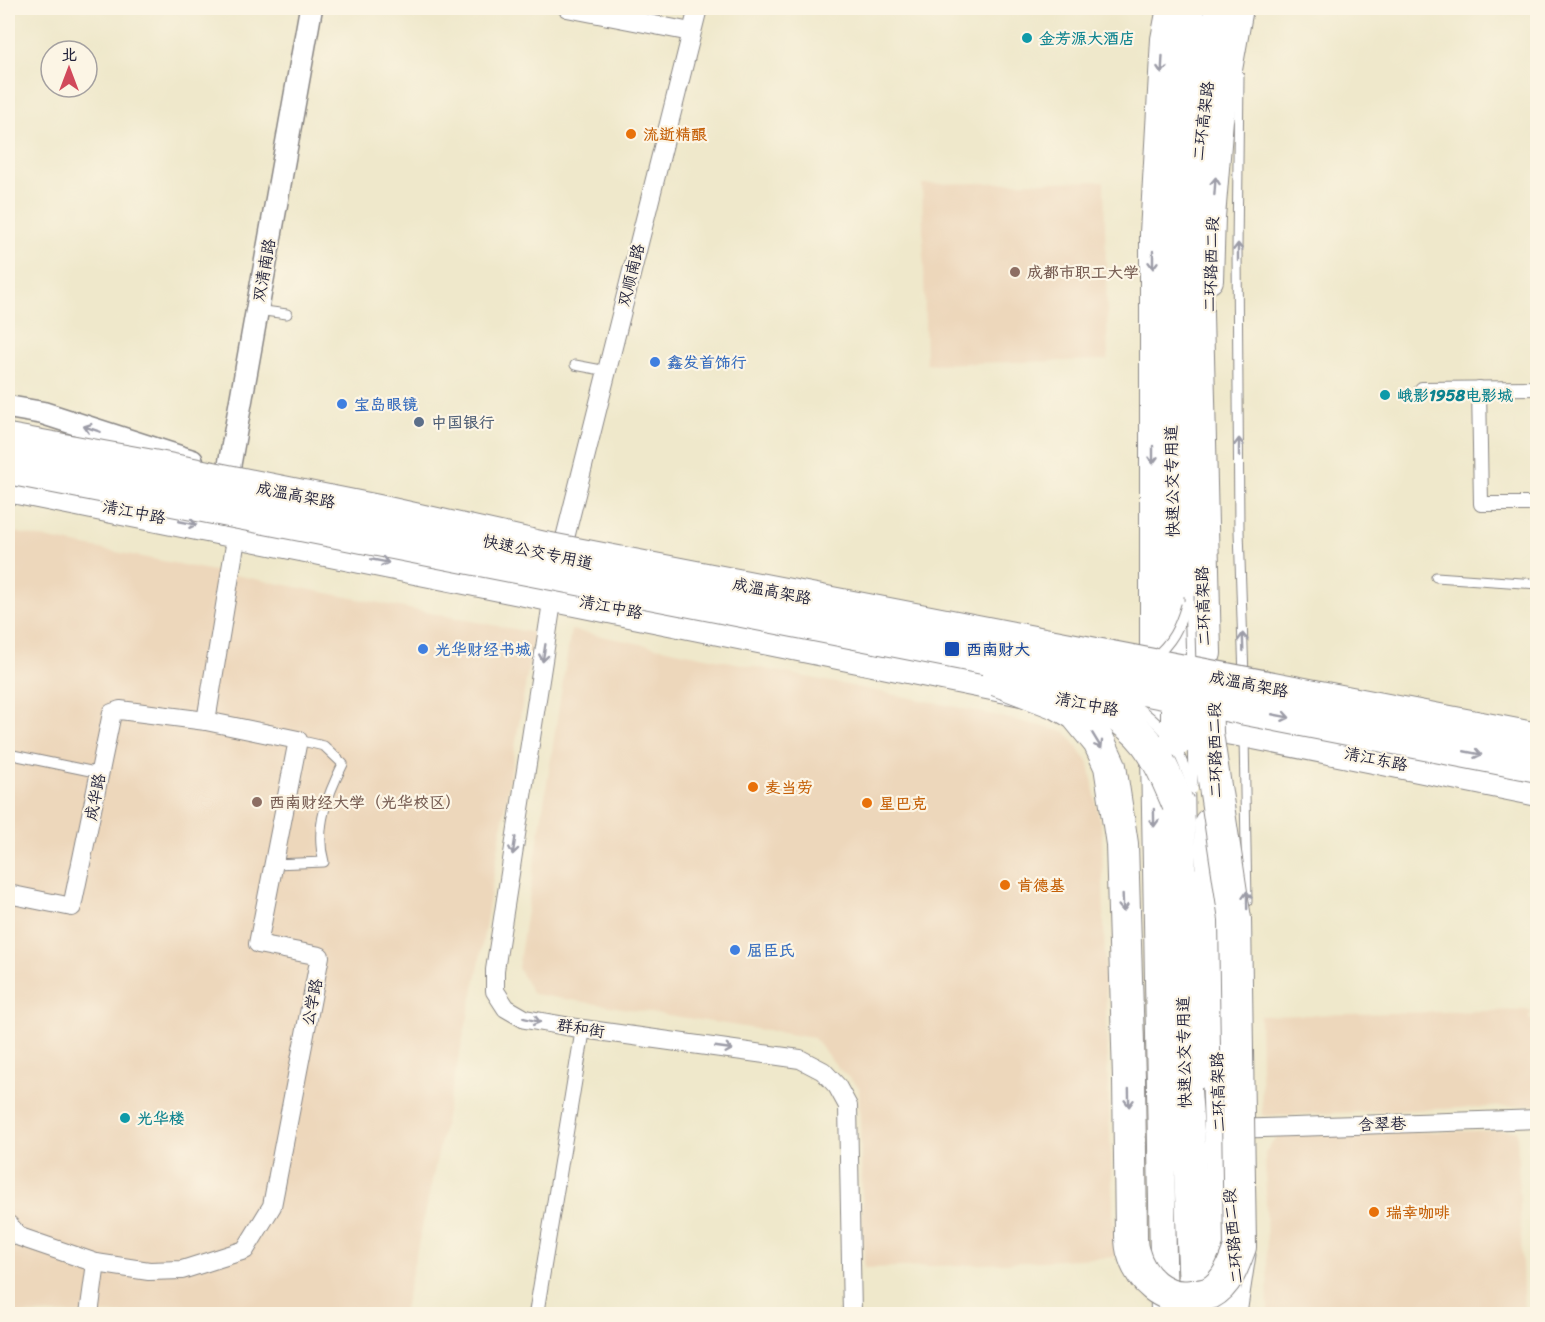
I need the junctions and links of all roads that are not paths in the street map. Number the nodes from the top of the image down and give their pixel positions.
1 (311, 8) edge
2 (567, 8) edge
3 (698, 8) edge
4 (1170, 8) edge
5 (1188, 8) edge
6 (1221, 8) edge
7 (1240, 8) edge
8 (692, 32) junction
9 (1185, 225) dead end
10 (1185, 237) dead end
11 (256, 309) junction
12 (287, 314) dead end
13 (575, 365) dead end
14 (607, 371) junction
15 (1479, 388) junction
16 (1538, 388) edge
17 (1422, 389) dead end
18 (8, 407) edge
19 (8, 428) edge
20 (8, 440) edge
21 (8, 459) edge
22 (158, 467) junction
23 (8, 468) edge
24 (228, 472) junction
25 (8, 487) edge
26 (1538, 504) edge
27 (237, 533) junction
28 (564, 542) junction
29 (509, 565) junction
30 (1436, 578) dead end
31 (1189, 584) dead end
32 (1538, 584) edge
33 (554, 596) junction
34 (1189, 596) junction
35 (1141, 666) junction
36 (1213, 670) junction
37 (1118, 674) dead end
38 (1244, 675) junction
39 (1062, 676) junction
40 (997, 680) junction
41 (1153, 717) junction
42 (206, 721) junction
43 (1538, 729) edge
44 (1210, 730) junction
45 (1244, 732) junction
46 (1538, 739) edge
47 (298, 741) junction
48 (8, 754) edge
49 (1538, 766) edge
50 (100, 773) junction
51 (1538, 791) edge
52 (1188, 798) junction
53 (1195, 860) dead end
54 (274, 864) junction
55 (8, 898) edge
56 (1247, 907) dead end
57 (583, 1029) junction
58 (1200, 1099) dead end
59 (1538, 1119) edge
60 (1226, 1130) junction
61 (8, 1224) edge
62 (1253, 1243) dead end
63 (96, 1263) junction
64 (1204, 1267) dead end
65 (89, 1314) edge
66 (536, 1314) edge
67 (852, 1314) edge
68 (1164, 1314) edge
69 (1196, 1314) edge
70 (1205, 1314) edge
71 (1226, 1314) edge
72 (1242, 1314) edge

1 - 11 street, 双清南路
2 - 8 street
3 - 8 street, 双顺南路
4 -> 35 main road
5 - 52 highway, 二环高架路, bridge
6 - 44 highway, 二环高架路, bridge
36 -> 7 main road, 二环路西二段
38 -> 7 lane
8 - 14 street, 双顺南路
9 - 10 lane
11 - 12 lane
11 - 24 street, 双清南路
13 - 14 lane
14 - 28 street, 双顺南路
15 - 16 street
15 - 17 street
15 - 26 street
24 -> 18 street
19 - 22 highway, bridge
19 - 24 main road
20 - 22 highway, 成温高架路, bridge
21 - 39 lane, 快速公交专用道, bridge
22 - 46 highway, 成温高架路, bridge
23 - 29 highway, 成温高架路, bridge
24 - 27 street, 双清南路
24 - 28 main road
25 -> 27 main road, 清江中路
27 -> 33 main road, 清江中路
27 - 42 street
28 - 35 main road
29 - 40 highway, bridge
29 -> 49 highway, 成温高架路, bridge
30 - 32 lane
31 - 34 lane
33 - 41 main road, 清江中路
33 -> 57 street, 群和街
34 - 35 lane, bridge
34 - 52 lane, bridge
35 - 36 main road
35 - 41 main road
36 - 38 main road
36 - 44 main road, 二环路西二段
37 - 39 lane, 快速公交专用道, bridge
38 - 43 main road
38 - 45 lane
39 - 52 lane, 快速公交专用道, bridge
40 -> 44 highway, bridge
40 - 52 highway, bridge
41 - 44 main road, 清江中路
41 -> 68 main road
42 - 47 street
42 - 50 street, 成华路
44 - 45 main road, 清江东路
44 - 60 main road, 二环路西二段
44 - 71 highway, 二环高架路, bridge
45 - 51 main road, 清江东路
56 -> 45 lane
47 - 54 street, 公学路
47 - 54 lane
48 - 50 lane
50 - 55 street, 成华路
52 - 69 highway, 二环高架路
53 - 58 lane, 快速公交专用道
54 - 63 street, 公学路
57 - 66 street
57 -> 67 street, 群和街
59 - 60 street, 含翠巷
60 - 72 main road, 二环路西二段
61 - 63 street
62 - 72 lane
63 - 65 street
64 - 70 lane

